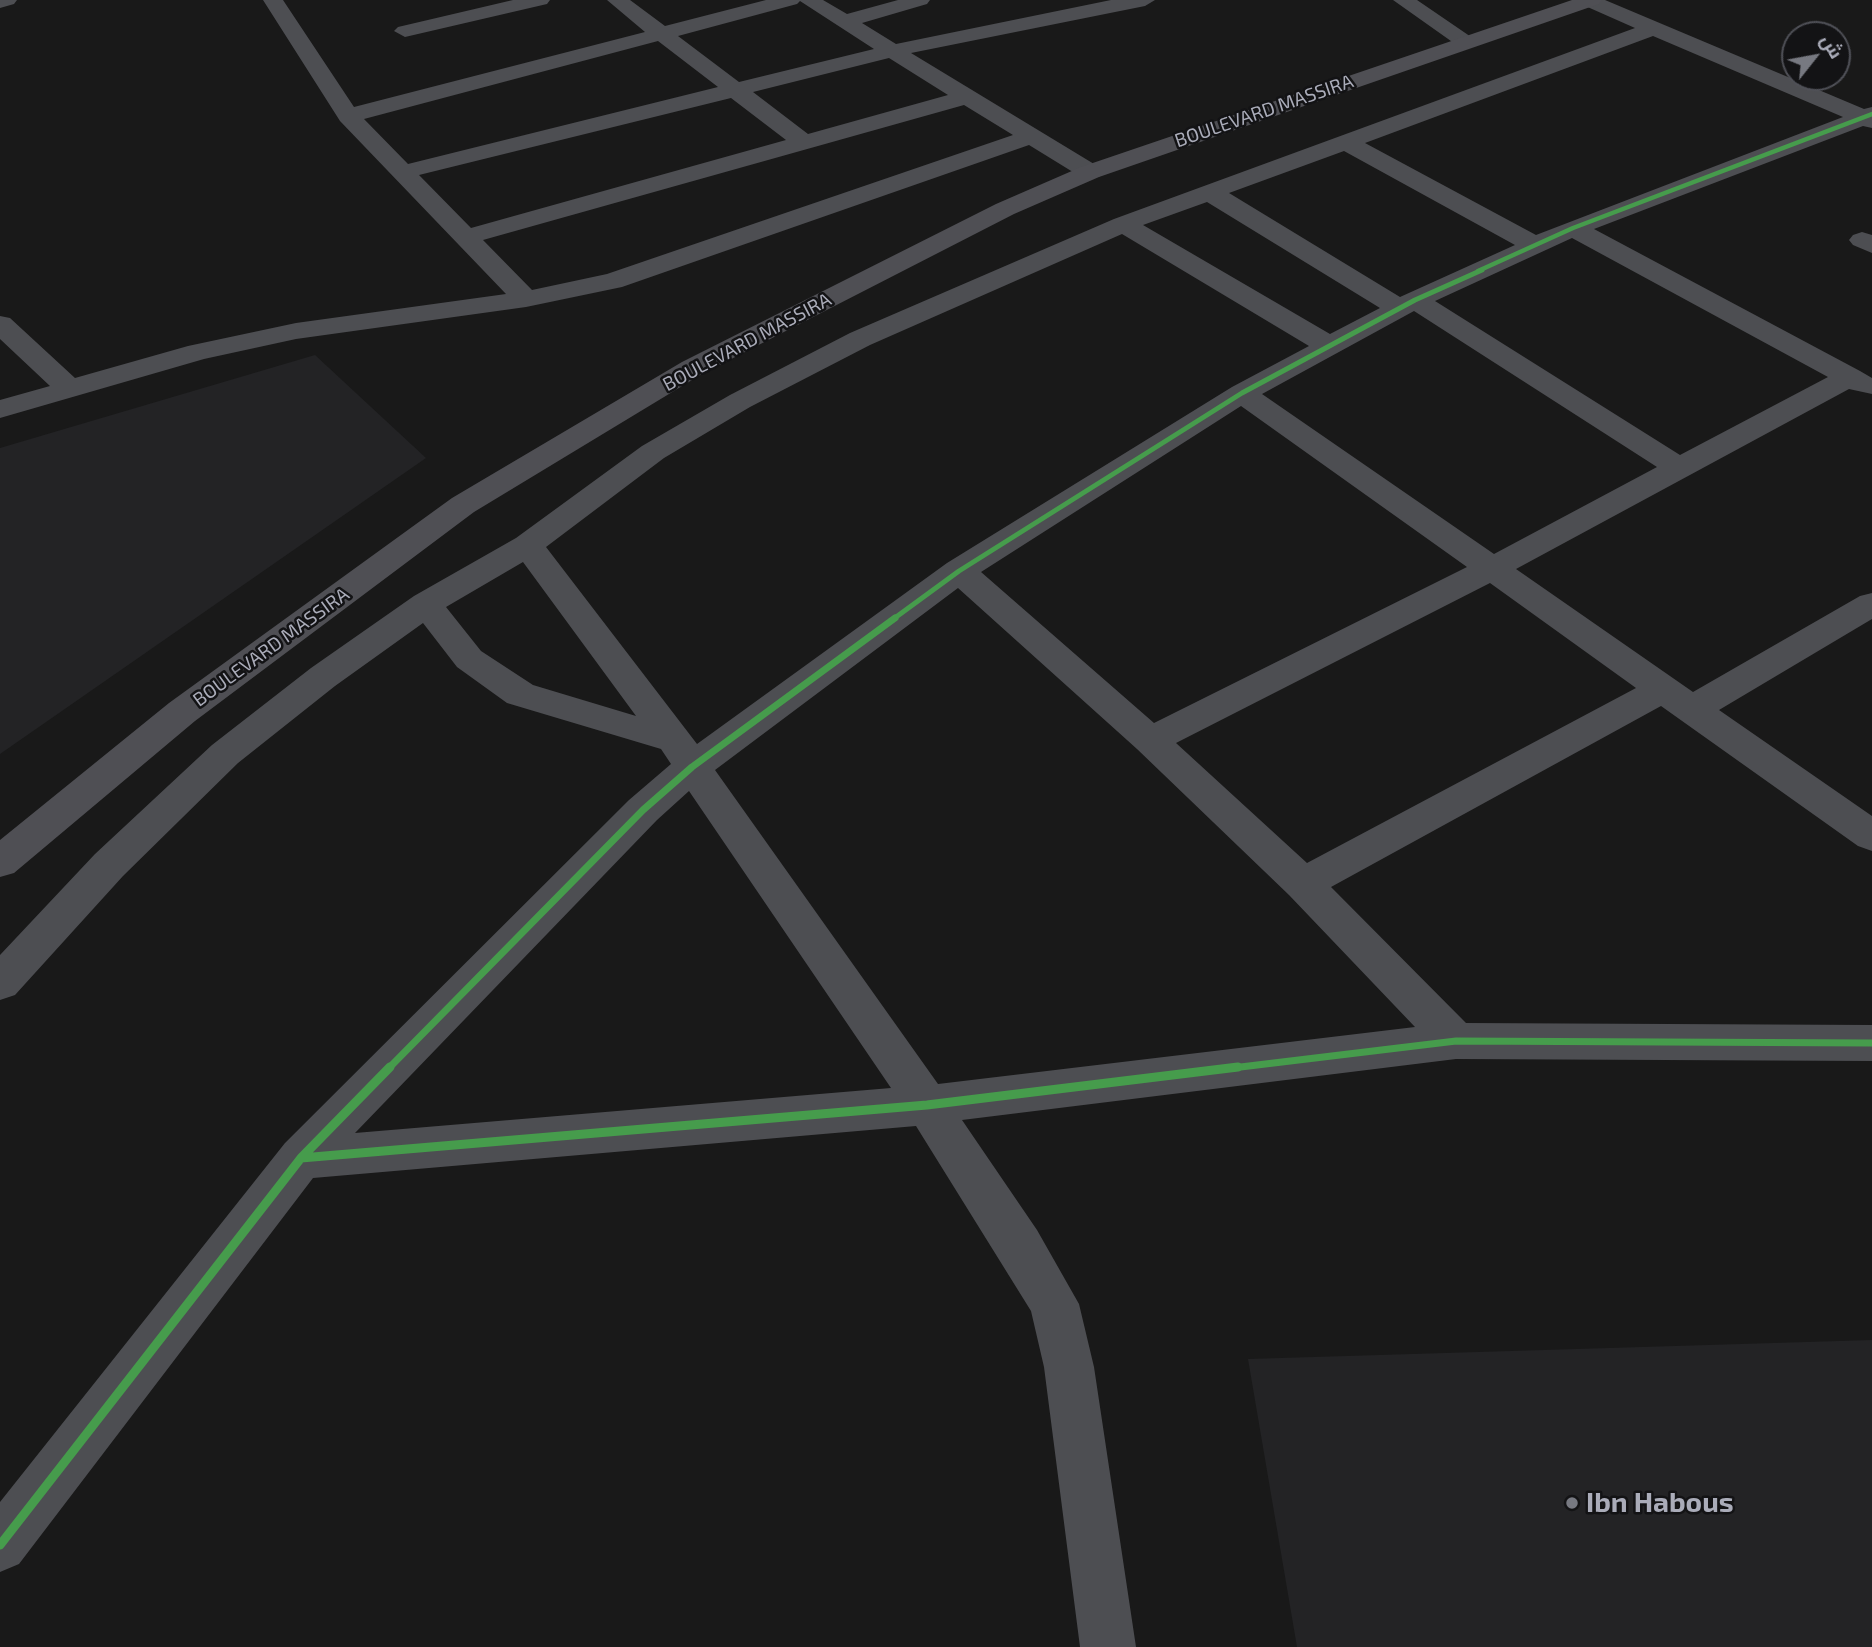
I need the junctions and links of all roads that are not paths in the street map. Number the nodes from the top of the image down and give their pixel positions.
1 (8, 0) edge
2 (273, 0) edge
3 (540, 0) edge
4 (617, 0) edge
5 (790, 0) edge
6 (809, 0) edge
7 (920, 0) edge
8 (1038, 0) edge
9 (1145, 0) edge
10 (1403, 0) edge
11 (1591, 0) edge
12 (0, 2) edge
13 (1056, 16) junction
14 (844, 22) junction
15 (1654, 28) junction
16 (405, 31) dead end
17 (663, 34) junction
18 (1466, 41) junction
19 (892, 51) junction
20 (737, 89) junction
21 (969, 96) junction
22 (348, 116) junction
23 (1869, 117) edge
24 (1032, 136) junction
25 (1344, 141) junction
26 (804, 142) junction
27 (403, 172) junction
28 (1090, 172) junction
29 (1207, 191) junction
30 (1123, 224) junction
31 (1573, 228) junction
32 (467, 237) junction
33 (1535, 245) junction
34 (526, 299) junction
35 (1407, 304) junction
36 (0, 324) edge
37 (1329, 346) junction
38 (1861, 384) edge
39 (70, 389) junction
40 (1242, 393) junction
41 (0, 409) edge
42 (1678, 467) junction
43 (527, 545) junction
44 (1493, 568) junction
45 (959, 571) junction
46 (426, 604) junction
47 (1872, 604) edge
48 (1679, 699) junction
49 (1150, 740) junction
50 (683, 754) junction
51 (1872, 836) edge
52 (0, 862) edge
53 (1303, 884) junction
54 (0, 984) edge
55 (1456, 1041) junction
56 (1872, 1043) edge
57 (927, 1105) junction
58 (300, 1158) junction
59 (0, 1545) edge
60 (1108, 1647) edge

1 - 12 street
2 - 22 street
3 - 16 street
4 - 17 street
5 - 17 street
6 - 14 street
7 - 14 street
8 - 13 street
9 - 13 street
10 - 18 street
11 - 15 street
11 - 18 main road, BOULEVARD MASSIRA
13 - 19 street
14 - 19 street
15 - 23 street
15 - 25 street
17 - 20 street
17 - 22 street
18 - 28 main road, BOULEVARD MASSIRA
19 - 20 street
19 - 21 street
20 - 26 street
20 - 27 street
21 - 24 street
21 - 26 street
22 - 27 street
23 - 31 street
24 - 28 street
24 - 34 street
25 - 29 street
25 - 33 street
26 - 32 street
27 - 32 street
28 - 52 main road, BOULEVARD MASSIRA
29 - 30 street
29 - 35 street
30 - 37 street
30 - 43 street
31 - 33 street
31 - 38 street
32 - 34 street
33 - 35 street
34 - 39 street
35 - 37 street
35 - 42 street
36 - 39 street
37 - 40 street
38 - 42 street
39 - 41 street
40 - 44 street
40 - 45 street
42 - 44 street
43 - 46 street
43 - 50 street
44 - 48 street
44 - 49 street
45 - 49 street
45 - 50 street
46 - 50 street
46 - 54 street
47 - 48 street
48 - 51 street
48 - 53 street
49 - 53 street
50 - 57 street
50 - 58 street
53 - 55 street
55 - 56 street
55 - 57 street
57 - 58 street
57 - 60 street
58 - 59 street

